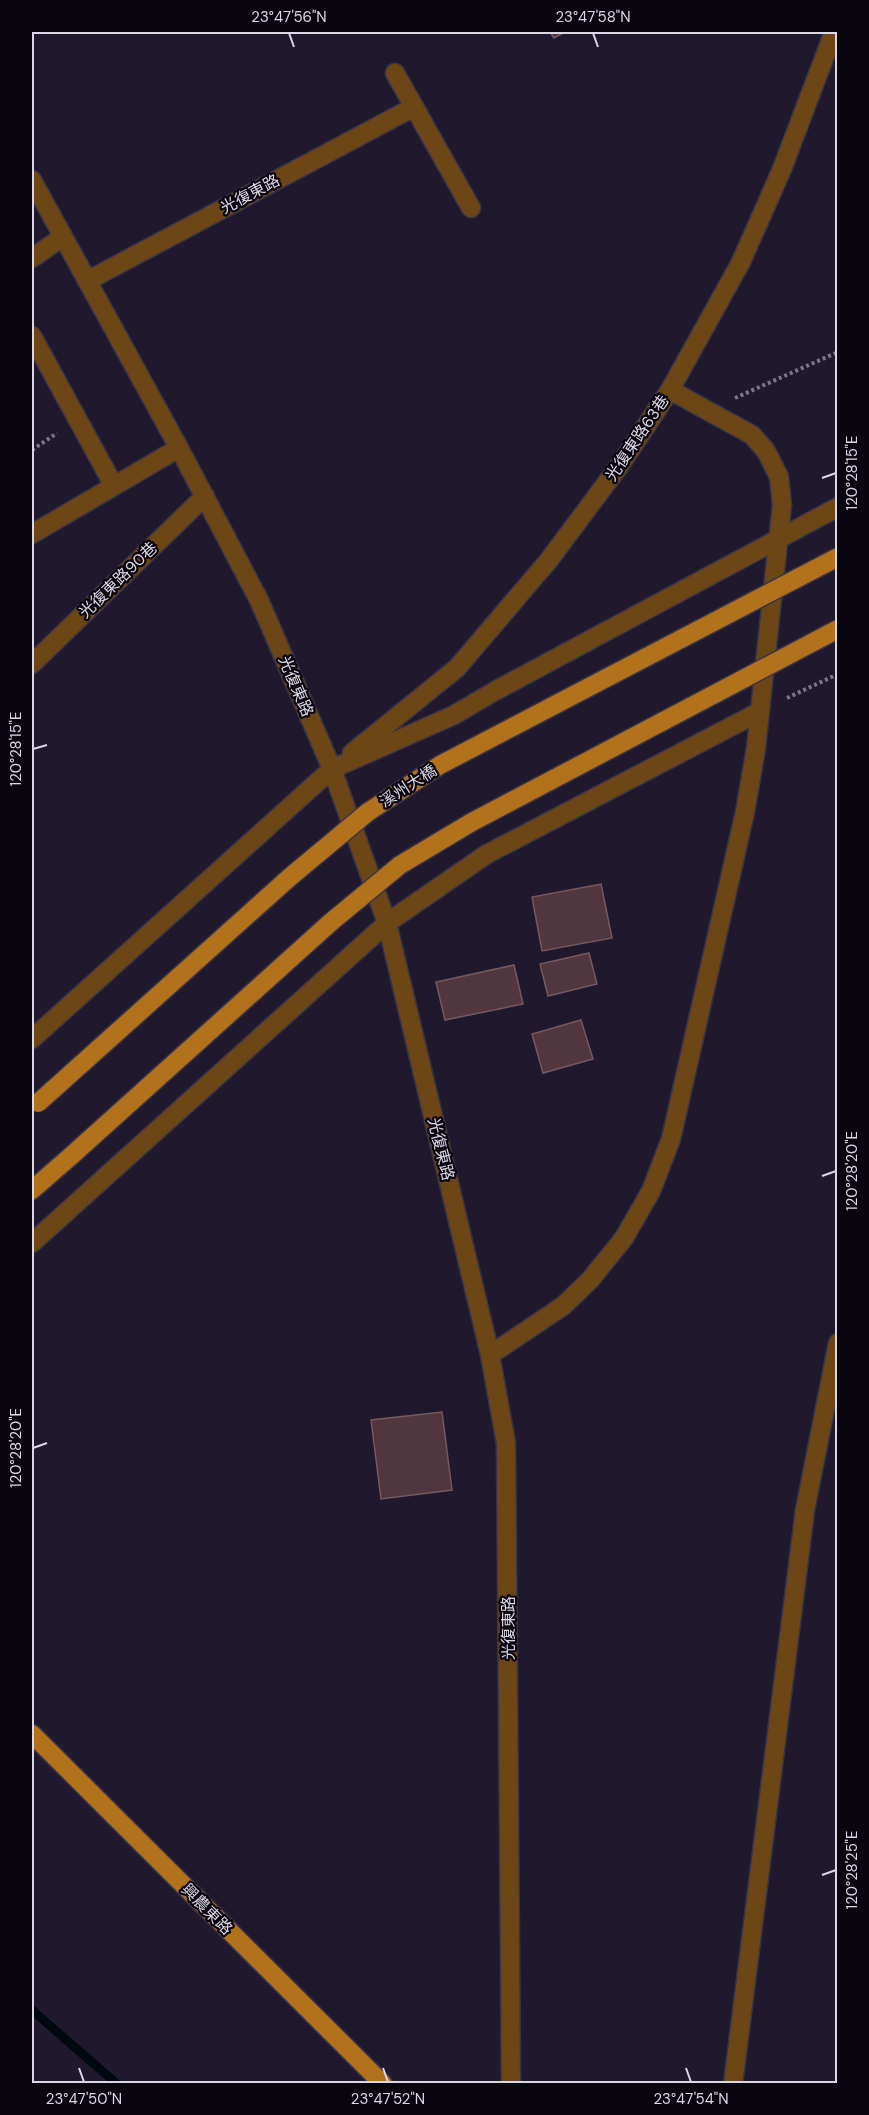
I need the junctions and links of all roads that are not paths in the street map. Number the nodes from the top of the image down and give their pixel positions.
1 (834, 32) edge
2 (395, 73) dead end
3 (414, 107) junction
4 (32, 180) edge
5 (471, 208) dead end
6 (63, 237) junction
7 (32, 258) edge
8 (87, 282) junction
9 (32, 336) edge
10 (670, 390) junction
11 (179, 448) junction
12 (114, 486) junction
13 (205, 496) junction
14 (837, 507) edge
15 (32, 534) edge
16 (778, 539) junction
17 (837, 557) edge
18 (837, 629) edge
19 (32, 664) edge
20 (759, 712) junction
21 (332, 769) junction
22 (387, 923) junction
23 (32, 1039) edge
24 (34, 1105) edge
25 (32, 1190) edge
26 (32, 1243) edge
27 (837, 1343) edge
28 (490, 1355) junction
29 (32, 1734) edge
30 (383, 2084) edge
31 (511, 2084) edge
32 (733, 2084) edge

1 - 10 street, 光復東路63巷
2 - 3 street
3 - 5 street
3 - 8 street, 光復東路
4 - 6 street, 光復東路
6 - 7 street
6 - 8 street, 光復東路
8 - 11 street, 光復東路
9 - 12 street
10 - 16 street
10 - 21 street, 光復東路63巷
11 - 12 street
11 - 13 street, 光復東路
12 - 15 street
13 - 19 street, 光復東路90巷
13 - 21 street, 光復東路
14 - 16 street
16 - 20 street
16 - 21 street
17 - 24 main road, 溪州大橋, bridge
18 - 25 main road, bridge
20 - 22 street
20 - 28 street
21 - 22 street, 光復東路
21 - 23 street, 光復東路63巷
22 - 26 street
22 - 28 street, 光復東路
27 - 32 street
28 - 31 street, 光復東路
29 - 30 main road, 興農東路

